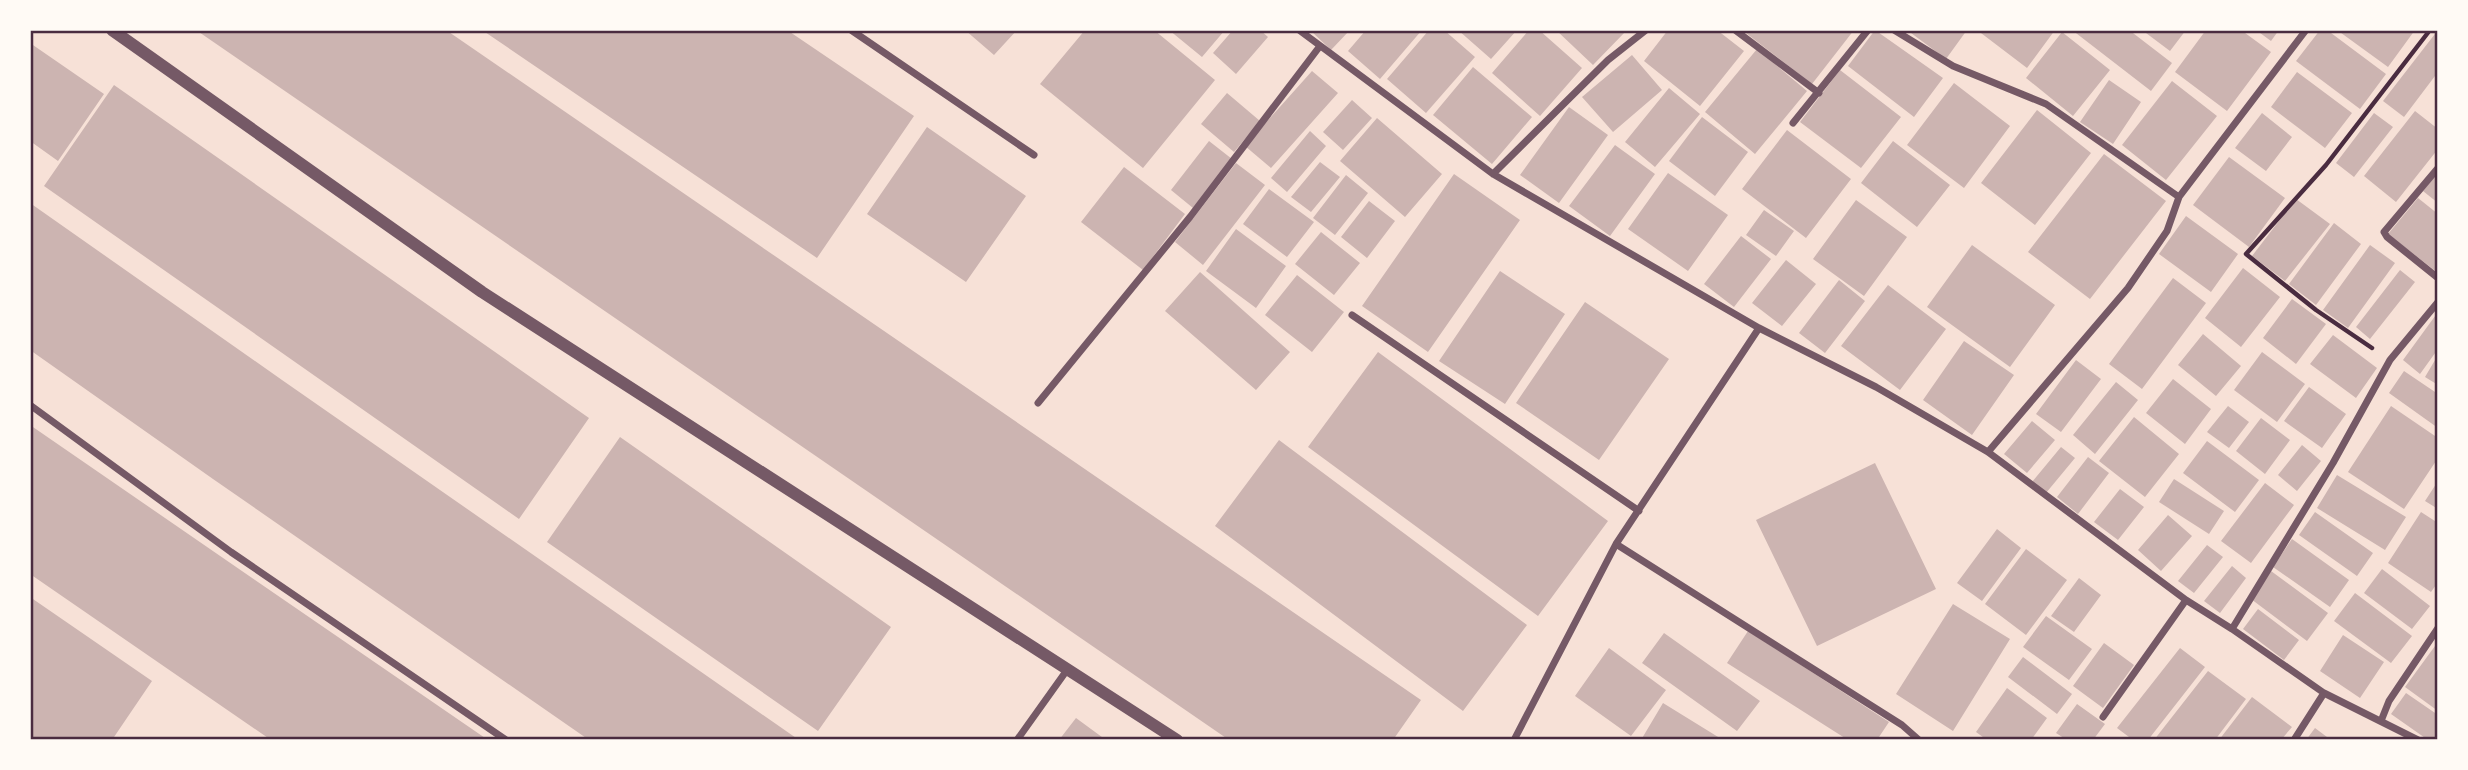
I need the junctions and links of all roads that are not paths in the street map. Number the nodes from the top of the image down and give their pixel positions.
1 (112, 30) edge
2 (850, 30) edge
3 (1299, 30) edge
4 (1646, 30) edge
5 (1735, 30) edge
6 (1868, 30) edge
7 (1894, 30) edge
8 (2306, 30) edge
9 (1320, 46) junction
10 (1819, 93) junction
11 (1793, 123) dead end
12 (1034, 155) dead end
13 (2438, 168) edge
14 (1493, 174) junction
15 (2179, 197) junction
16 (2438, 278) edge
17 (2438, 302) edge
18 (1352, 315) dead end
19 (1759, 328) junction
20 (1038, 403) dead end
21 (30, 405) edge
22 (1988, 452) junction
23 (1639, 511) junction
24 (1616, 544) junction
25 (2186, 600) junction
26 (2438, 628) edge
27 (2232, 629) junction
28 (1067, 670) junction
29 (2324, 693) junction
30 (2103, 717) dead end
31 (2381, 721) junction
32 (506, 740) edge
33 (1017, 740) edge
34 (1177, 740) edge
35 (1514, 740) edge
36 (1919, 740) edge
37 (2294, 740) edge
38 (2418, 740) edge

1 - 28 street
2 - 12 street
3 - 9 street
4 - 14 street
5 - 10 street
6 - 10 street
7 - 15 street
8 - 15 street
9 - 14 street
9 - 20 street
10 - 11 street
13 - 16 street
14 - 19 street
15 - 22 street
17 - 27 street
18 - 23 street
19 - 22 street
19 - 23 street
21 - 32 street
22 - 25 street
23 - 24 street
24 - 35 street
24 - 36 street
25 - 27 street
25 - 30 street
26 - 31 street
27 - 29 street
28 - 33 street
28 - 34 street
29 - 31 street
29 - 37 street
31 - 38 street

